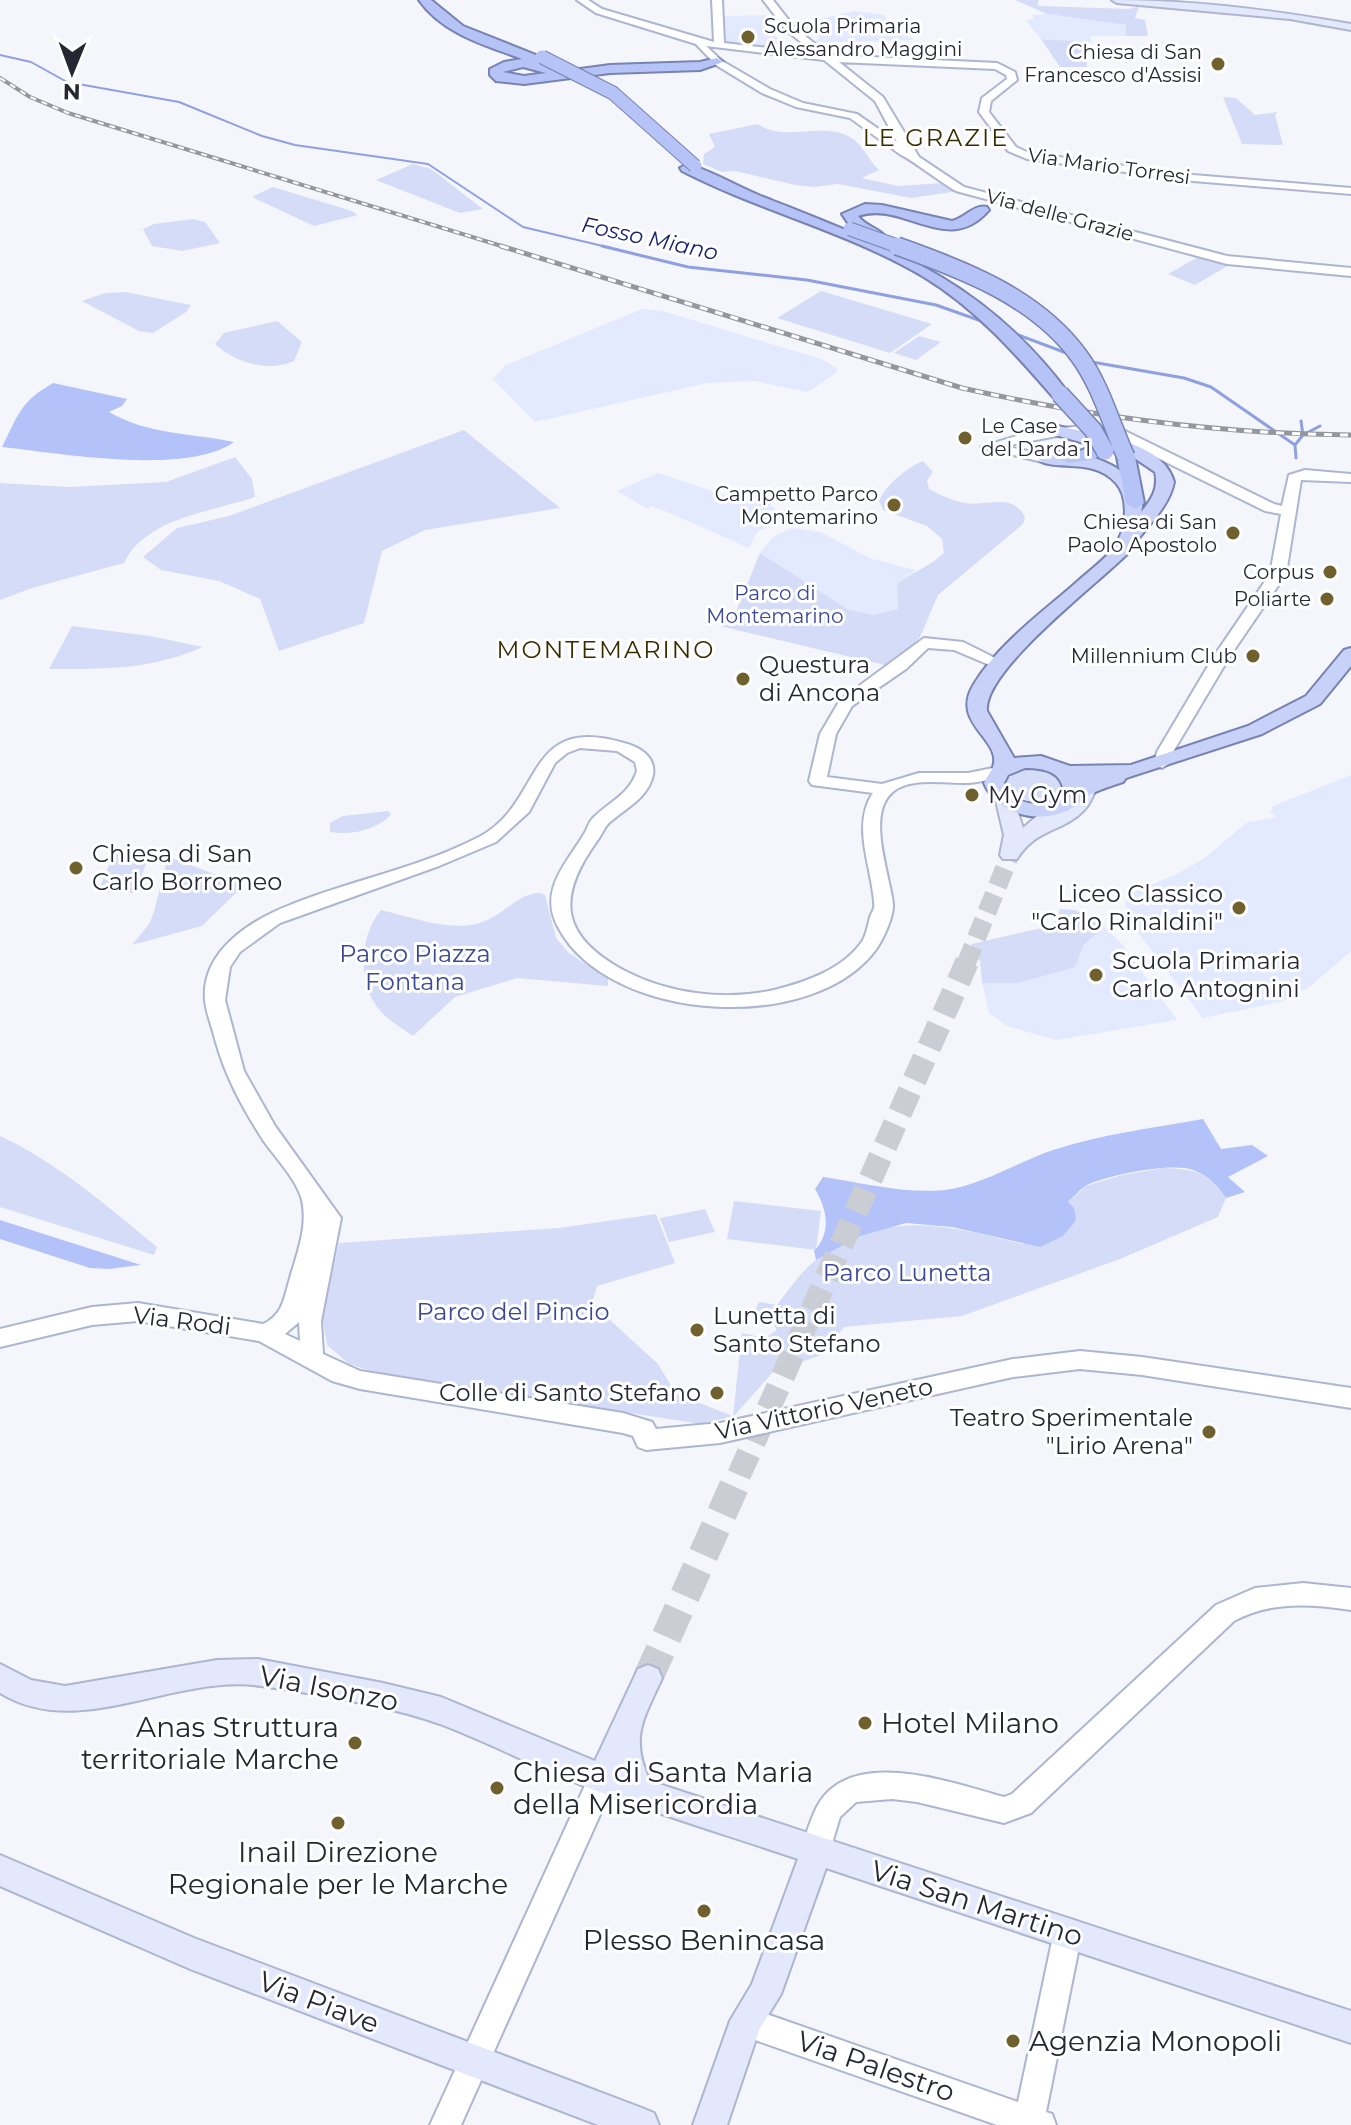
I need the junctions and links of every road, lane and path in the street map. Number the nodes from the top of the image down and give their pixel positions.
1 (425, 0) edge
2 (436, 0) edge
3 (582, 0) edge
4 (717, 0) edge
5 (768, 0) edge
6 (1117, 0) edge
7 (1351, 27) edge
8 (712, 44) junction
9 (824, 57) junction
10 (541, 59) junction
11 (717, 62) junction
12 (598, 92) junction
13 (912, 157) junction
14 (691, 167) junction
15 (1351, 191) edge
16 (981, 206) junction
17 (853, 231) junction
18 (1351, 272) edge
19 (1058, 431) junction
20 (1106, 451) junction
21 (1068, 458) joint
22 (1046, 459) junction
23 (1351, 478) edge
24 (1129, 514) junction
25 (1287, 516) junction
26 (1351, 654) edge
27 (999, 664) junction
28 (983, 722) junction
29 (1042, 762) junction
30 (1162, 763) junction
31 (1134, 771) junction
32 (1065, 772) junction
33 (1001, 783) junction
34 (884, 789) junction
35 (1081, 792) junction
36 (1054, 808) junction
37 (1037, 828) junction
38 (312, 1194) junction
39 (291, 1315) junction
40 (264, 1333) junction
41 (0, 1338) edge
42 (312, 1358) junction
43 (1351, 1398) edge
44 (1351, 1599) edge
45 (0, 1677) edge
46 (648, 1678) tunnel mouth
47 (626, 1726) junction
48 (602, 1779) junction
49 (640, 1792) junction
50 (817, 1850) junction
51 (0, 1870) edge
52 (1068, 1932) junction
53 (760, 2009) junction
54 (1351, 2027) edge
55 (474, 2061) junction
56 (1035, 2123) edge
57 (445, 2125) edge
58 (642, 2125) edge
59 (710, 2125) edge
60 (722, 2125) edge

1 - 10 highway
2 - 10 highway
3 - 8 street
4 - 8 street
5 - 9 street, Via delle Grazie
6 - 7 main road
8 - 9 street
8 - 11 street
9 - 13 street, Via delle Grazie
9 - 15 street, Via Mario Torresi
10 - 12 highway, bridge
10 - 14 highway, bridge
11 - 12 highway
11 - 13 street
12 - 14 highway, bridge
13 - 16 street, Via delle Grazie
14 - 17 highway
16 - 17 highway
16 - 18 street, Via delle Grazie
17 - 20 highway, bridge
17 - 20 highway, bridge
19 - 22 street
19 - 24 main road
19 - 25 street
20 - 21 highway
20 - 24 highway
21 - 22 main road
22 - 24 main road
23 - 25 street
24 - 27 main road
25 - 30 street
26 - 30 main road
27 - 28 main road
27 - 34 street
28 - 29 main road
28 - 33 main road
29 - 32 main road
29 - 33 main road
30 - 31 main road
31 - 32 main road
31 - 35 main road
32 - 35 main road
33 - 34 street
33 - 36 main road
33 - 37 main road
34 - 38 street
35 - 36 main road
35 - 37 main road
36 - 37 main road
38 - 39 street
38 - 42 street
39 - 40 street
39 - 42 street
40 - 41 street, Via Rodi
40 - 42 street, Via Rodi
42 - 43 street, Via Vittorio Veneto
44 - 50 street
45 - 48 main road, Via Isonzo
46 - 47 main road
47 - 48 main road
47 - 49 main road
48 - 49 main road, Via San Martino
48 - 55 street
49 - 50 main road, Via San Martino
50 - 52 main road, Via San Martino
50 - 53 main road
51 - 55 main road, Via Piave
52 - 54 main road, Via San Martino
52 - 56 street
53 - 56 street, Via Palestro
53 - 59 main road
53 - 60 street
55 - 57 street
55 - 58 main road, Via Piave

